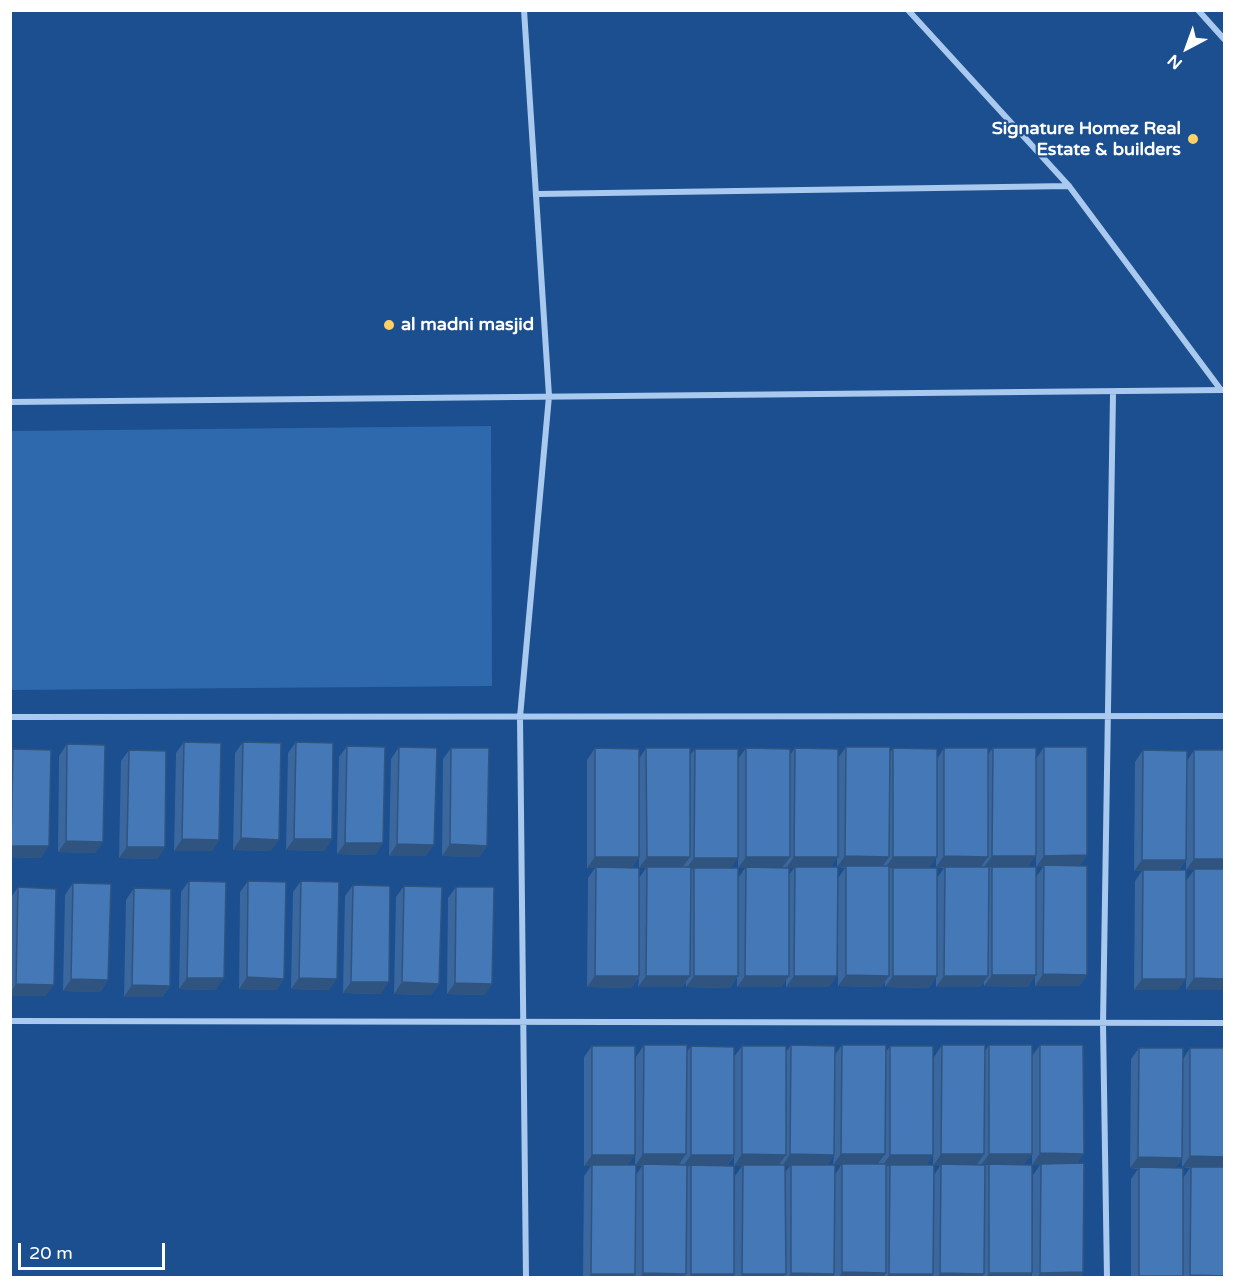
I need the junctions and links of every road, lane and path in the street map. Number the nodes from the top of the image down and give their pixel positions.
1 (524, 10) edge
2 (908, 10) edge
3 (1198, 10) edge
4 (1224, 39) edge
5 (1069, 186) junction
6 (538, 194) junction
7 (1223, 390) edge
8 (1113, 393) junction
9 (549, 396) junction
10 (10, 402) edge
11 (1224, 716) edge
12 (10, 717) edge
13 (520, 717) junction
14 (1106, 718) junction
15 (523, 1020) junction
16 (10, 1021) edge
17 (1224, 1023) edge
18 (1103, 1024) junction
19 (526, 1278) edge
20 (1107, 1278) edge

1 - 6 street
2 - 5 street
3 - 4 street
5 - 6 street
5 - 7 street
6 - 9 street
7 - 8 street
8 - 9 street
8 - 14 street
9 - 10 street
9 - 13 street
11 - 14 street
12 - 13 street
13 - 14 street
13 - 15 street
14 - 18 street
15 - 16 street
15 - 18 street
15 - 19 street
17 - 18 street
18 - 20 street

